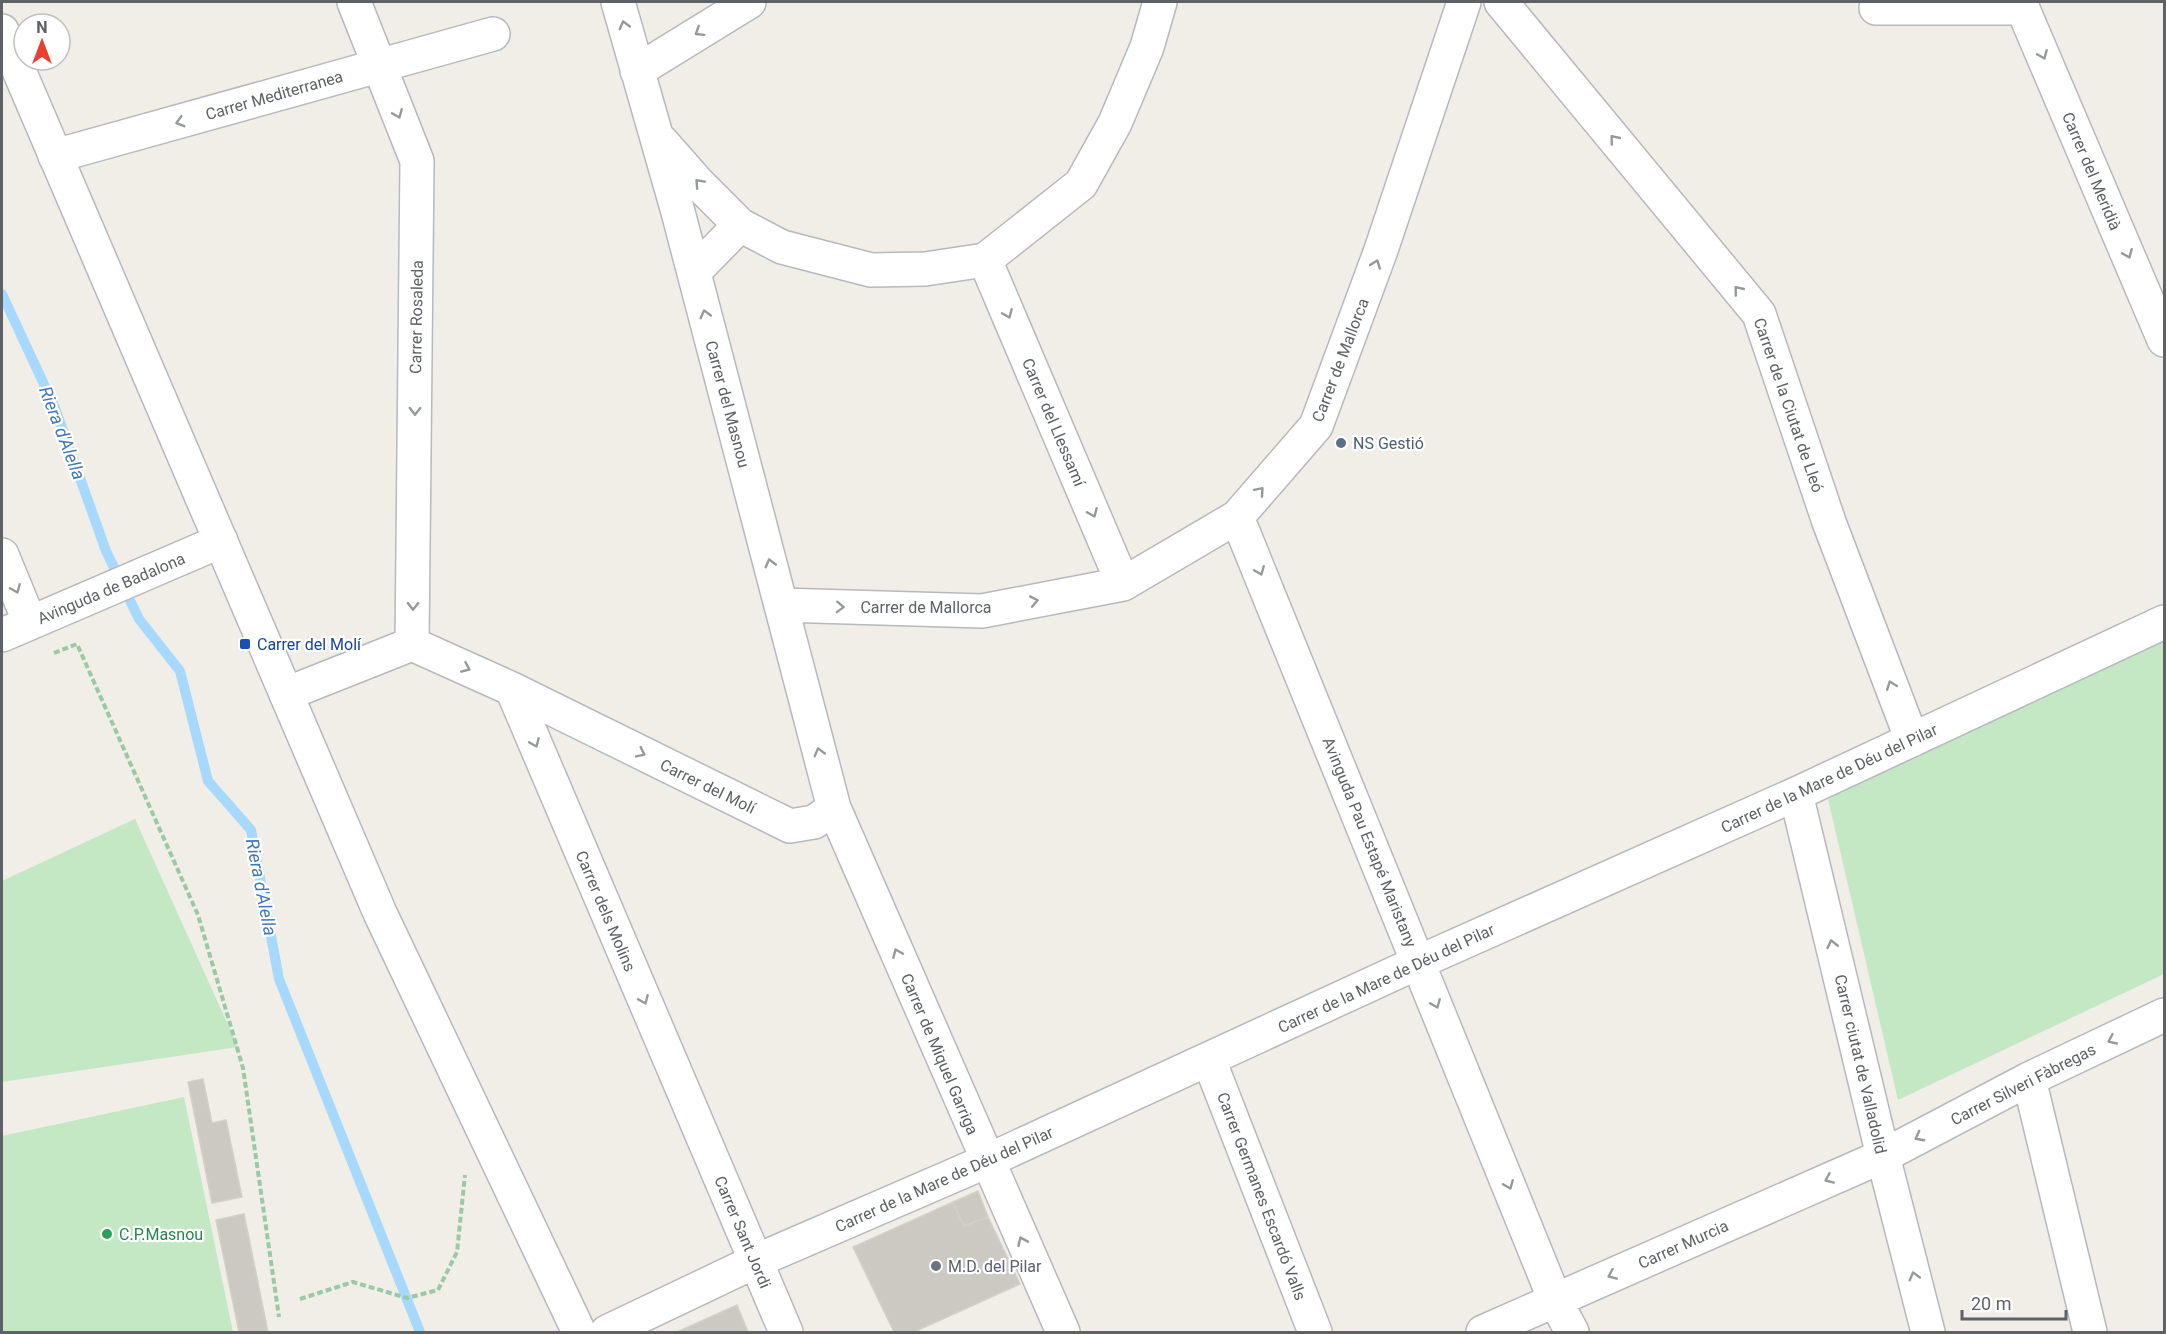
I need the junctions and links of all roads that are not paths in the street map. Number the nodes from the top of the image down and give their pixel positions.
1 (354, 2) edge
2 (618, 2) edge
3 (749, 2) edge
4 (1160, 2) edge
5 (1464, 2) edge
6 (1501, 2) edge
7 (2021, 4) edge
8 (1876, 8) dead end
9 (2, 31) edge
10 (493, 34) dead end
11 (378, 66) junction
12 (637, 71) junction
13 (655, 134) junction
14 (55, 156) junction
15 (740, 225) junction
16 (985, 260) junction
17 (694, 272) junction
18 (2164, 340) edge
19 (1237, 517) junction
20 (221, 542) junction
21 (2, 555) edge
22 (1123, 584) junction
23 (781, 605) junction
24 (2164, 622) edge
25 (16, 629) edge
26 (412, 644) junction
27 (512, 689) junction
28 (286, 694) junction
29 (1912, 740) junction
30 (1796, 794) junction
31 (834, 808) junction
32 (1419, 962) junction
33 (2164, 1015) edge
34 (1209, 1060) junction
35 (2029, 1079) junction
36 (700, 1132) joint
37 (1882, 1156) junction
38 (987, 1161) junction
39 (756, 1261) junction
40 (1555, 1300) junction
41 (579, 1332) edge
42 (607, 1332) edge
43 (786, 1332) edge
44 (1063, 1332) edge
45 (1316, 1332) edge
46 (1483, 1332) edge
47 (1572, 1332) edge
48 (1928, 1332) edge
49 (2090, 1332) edge

1 - 11 street, Carrer Rosaleda
12 -> 2 street, Carrer del Masnou
3 -> 12 street
4 - 16 street
19 -> 5 street, Carrer de Mallorca
29 -> 6 street, Carrer de la Ciutat de Lleó
7 - 8 street
7 -> 18 street, Carrer del Meridià
9 - 14 street
10 - 11 street, Carrer Mediterranea
11 -> 14 street, Carrer Mediterranea
11 -> 26 street, Carrer Rosaleda
12 - 13 street, Carrer del Masnou
15 -> 13 street
13 - 17 street, Carrer del Masnou
14 - 20 street
15 - 16 street
15 - 17 street
16 -> 22 street, Carrer del Llessamí
23 -> 17 street, Carrer del Masnou
19 - 22 street, Carrer de Mallorca
19 -> 32 street, Avinguda Pau Estapé Maristany
20 - 25 street, Avinguda de Badalona
20 - 28 street
21 -> 25 street
23 -> 22 street, Carrer de Mallorca
31 -> 23 street, Carrer del Masnou
24 - 29 street, Carrer de la Mare de Déu del Pilar
26 -> 27 street, Carrer del Molí
26 - 28 street
27 -> 31 street, Carrer del Molí
27 -> 36 street, Carrer dels Molins
28 - 41 street
29 - 30 street, Carrer de la Mare de Déu del Pilar
30 - 32 street, Carrer de la Mare de Déu del Pilar
37 -> 30 street, Carrer ciutat de Valladolid
38 -> 31 street, Carrer de Miquel Garriga
32 - 34 street, Carrer de la Mare de Déu del Pilar
32 -> 40 street, Avinguda Pau Estapé Maristany
33 -> 35 street, Carrer Silveri Fàbregas
34 - 38 street, Carrer de la Mare de Déu del Pilar
34 - 45 street, Carrer Germanes Escardó Valls
35 -> 37 street, Carrer Silveri Fàbregas
35 - 49 street
36 - 39 street, Carrer Sant Jordi
37 -> 40 street, Carrer Murcia
48 -> 37 street, Carrer ciutat de Valladolid
38 - 39 street, Carrer de la Mare de Déu del Pilar
44 -> 38 street, Carrer de Miquel Garriga
39 - 42 street, Carrer de la Mare de Déu del Pilar
39 - 43 street, Carrer Sant Jordi
40 - 46 street, Carrer Murcia
40 - 47 street, Avinguda Pau Estapé Maristany

